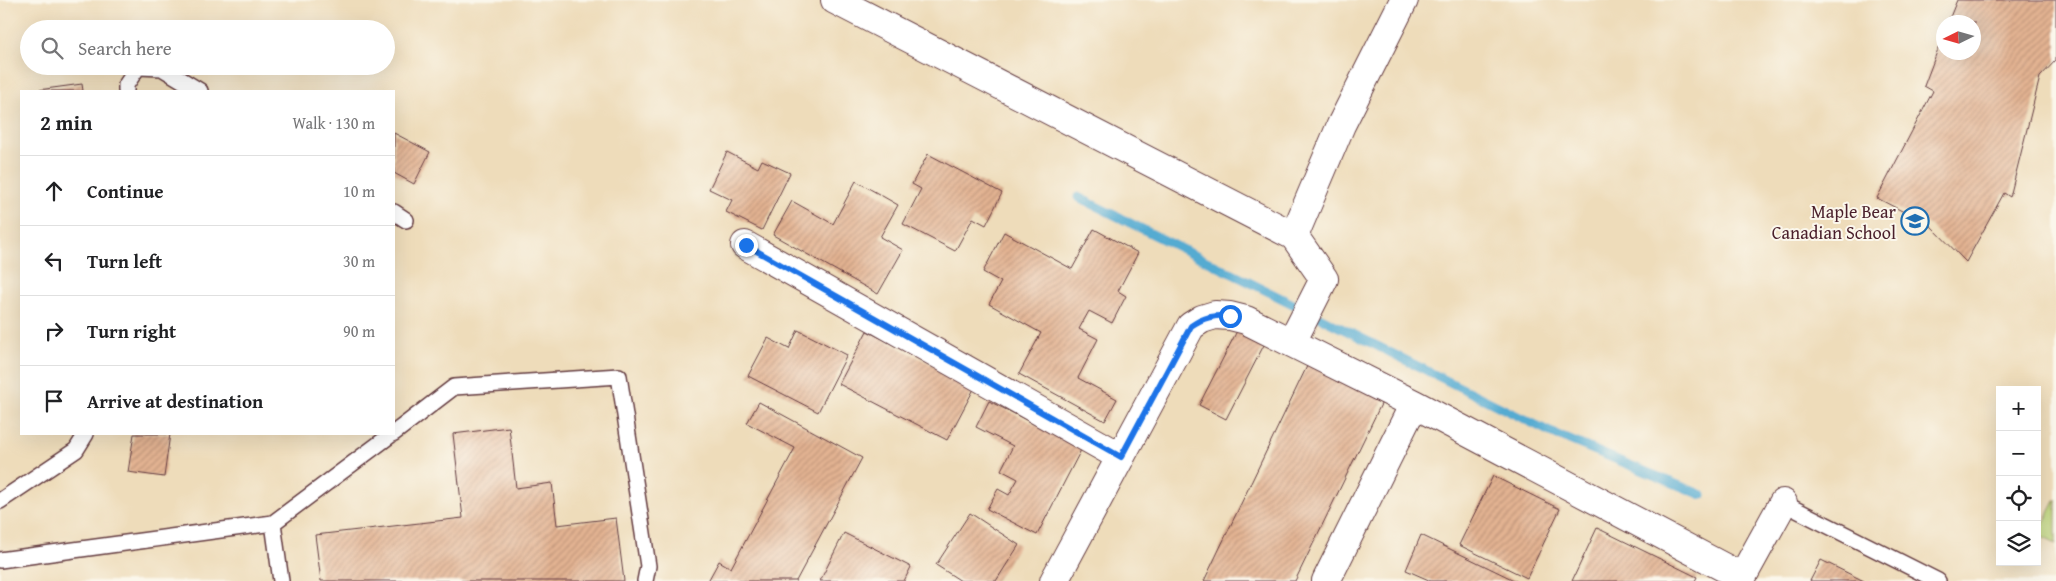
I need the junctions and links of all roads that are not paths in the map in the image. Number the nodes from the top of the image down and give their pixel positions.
1 (835, 0) edge
2 (1404, 0) edge
3 (132, 75) edge
4 (174, 75) edge
5 (126, 90) edge
6 (198, 90) edge
7 (1294, 236) junction
8 (746, 245) dead end
9 (1292, 342) junction
10 (1414, 404) junction
11 (395, 431) edge
12 (85, 435) edge
13 (390, 435) edge
14 (1121, 457) junction
15 (0, 501) edge
16 (1783, 503) joint
17 (272, 524) junction
18 (0, 560) edge
19 (1741, 579) edge
20 (281, 581) edge
21 (645, 581) edge
22 (1054, 581) edge
23 (1326, 581) edge
24 (1938, 581) edge

1 - 7 street
2 - 7 street
3 - 5 lane
4 - 6 lane
7 - 9 street
8 - 14 street
9 - 10 street
9 - 14 street
10 - 19 street
10 - 23 street
11 - 21 lane
12 - 15 lane
13 - 17 lane
14 - 22 street
16 - 19 street
16 - 24 lane
17 - 18 lane
17 - 20 lane

